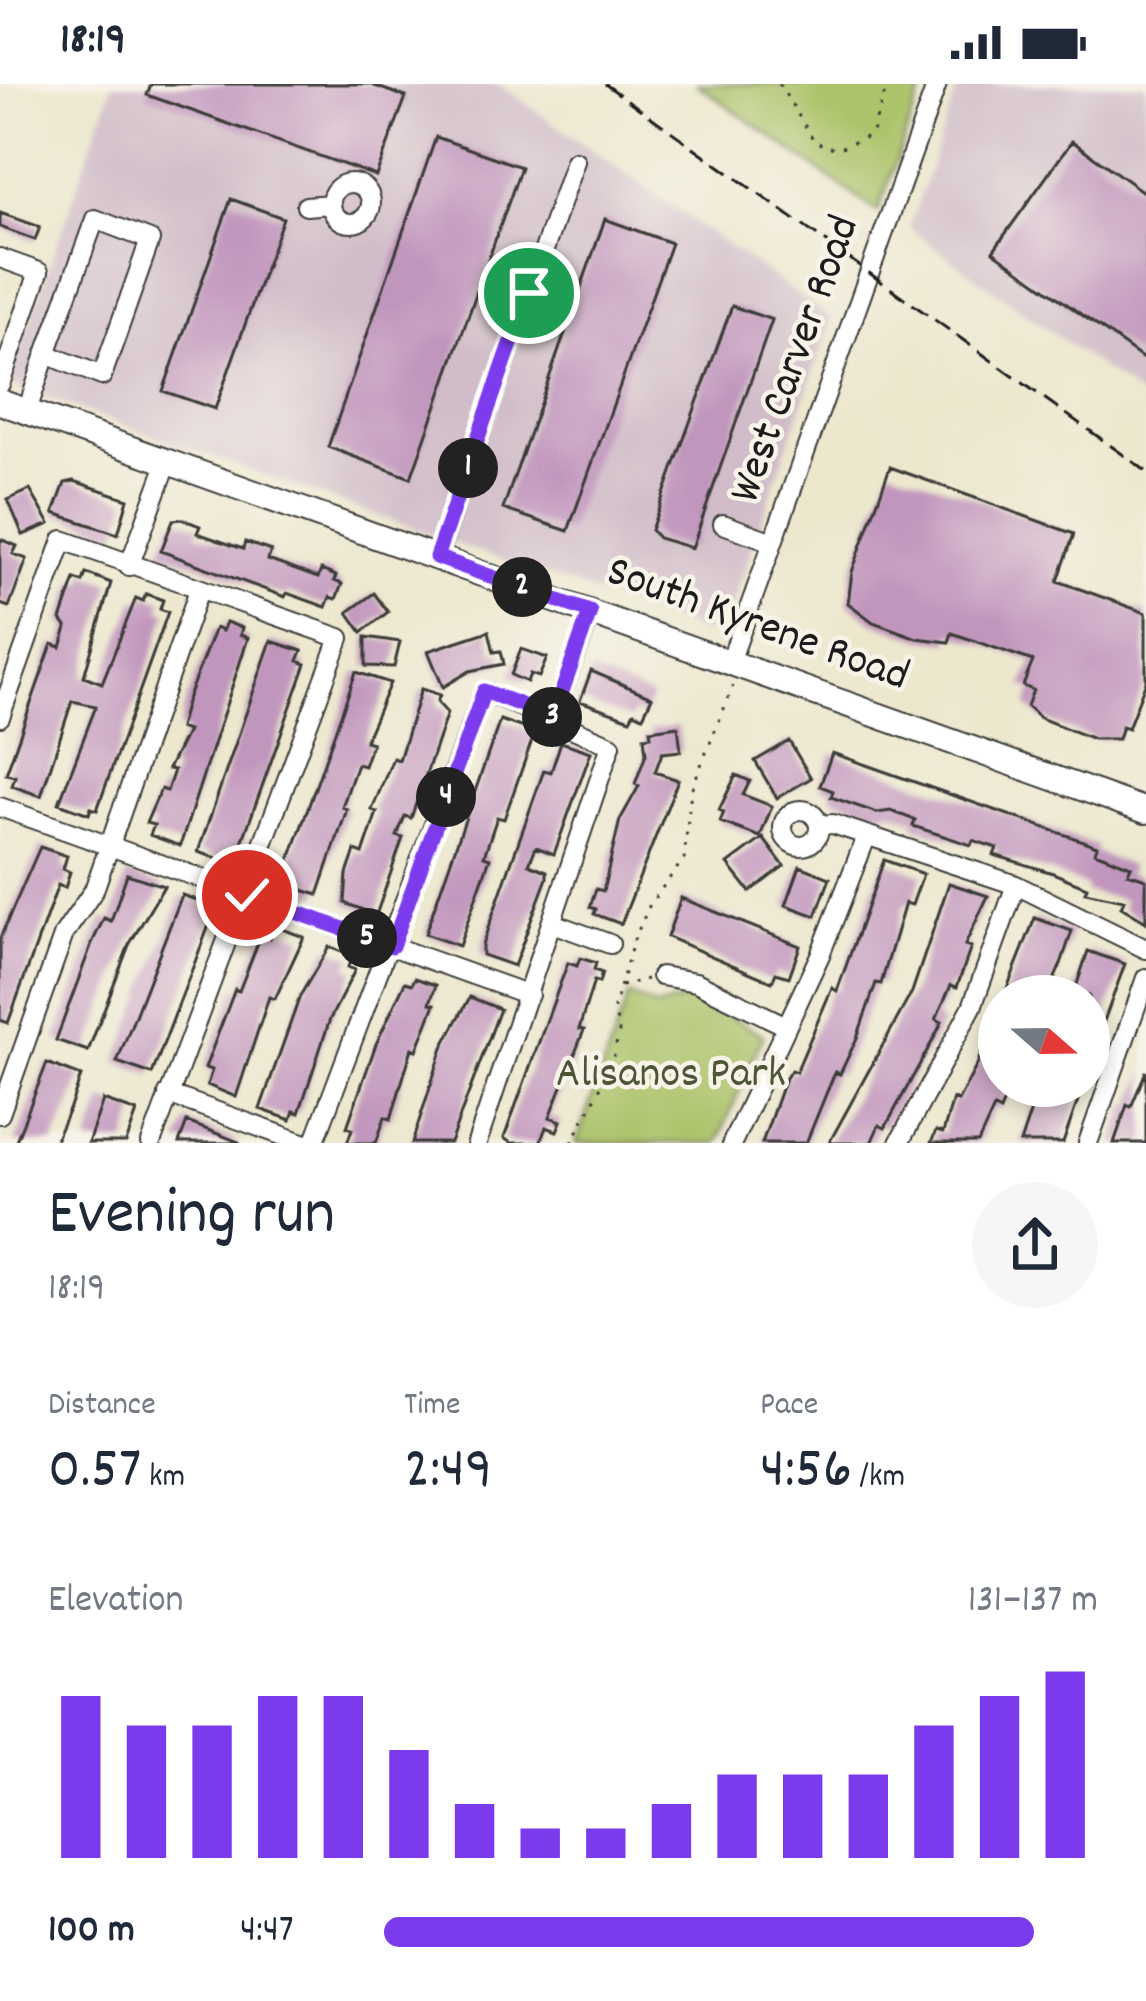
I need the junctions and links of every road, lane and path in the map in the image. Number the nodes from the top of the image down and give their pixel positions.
1 (778, 84) edge
2 (888, 84) edge
3 (937, 84) edge
4 (575, 161) dead end
5 (331, 204) junction
6 (306, 206) dead end
7 (0, 258) edge
8 (46, 354) junction
9 (0, 384) edge
10 (0, 402) edge
11 (27, 411) junction
12 (167, 461) junction
13 (723, 524) dead end
14 (773, 542) junction
15 (436, 557) junction
16 (129, 566) junction
17 (199, 590) junction
18 (590, 612) junction
19 (730, 662) junction
20 (732, 688) dead end
21 (0, 717) edge
22 (553, 717) junction
23 (0, 808) edge
24 (1146, 811) edge
25 (819, 825) dead end
26 (867, 835) junction
27 (110, 846) junction
28 (1016, 885) junction
29 (247, 895) junction
30 (555, 924) junction
31 (610, 944) dead end
32 (392, 946) junction
33 (1146, 949) edge
34 (661, 976) joint
35 (1146, 978) edge
36 (620, 986) junction
37 (529, 995) junction
38 (786, 1026) junction
39 (169, 1094) junction
40 (0, 1114) edge
41 (151, 1143) edge
42 (303, 1143) edge
43 (314, 1143) edge
44 (477, 1143) edge
45 (572, 1143) edge
46 (732, 1143) edge
47 (899, 1143) edge
48 (1088, 1143) edge

1 - 2 path
3 - 14 street, West Carver Road
4 - 15 street
5 - 5 street
5 - 6 street
7 - 9 street
8 - 8 street
8 - 11 street
10 - 11 main road, South Kyrene Road
11 - 12 main road, South Kyrene Road
12 - 15 main road, South Kyrene Road
12 - 16 street
13 - 14 street
14 - 19 street, West Carver Road
15 - 18 main road, South Kyrene Road
16 - 17 street
16 - 21 street
17 - 27 street
17 - 29 street
18 - 19 main road, South Kyrene Road
18 - 22 street
19 - 24 main road, South Kyrene Road
20 - 36 path
22 - 30 street
22 - 32 street
23 - 27 street
25 - 26 street
26 - 28 street
26 - 38 street
27 - 29 street
27 - 40 street
28 - 33 street
28 - 47 street
29 - 32 street
29 - 39 street
30 - 31 street
30 - 37 street
32 - 37 street
32 - 43 street
34 - 36 path
34 - 38 street
35 - 48 street
36 - 45 path
37 - 44 street
38 - 46 street
39 - 41 street
39 - 42 street

